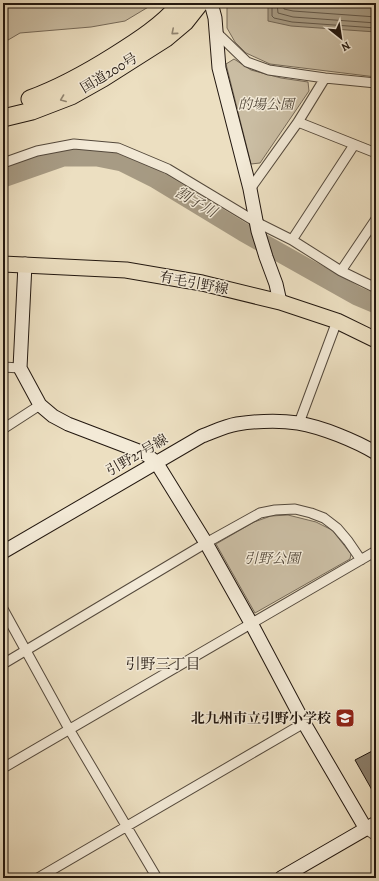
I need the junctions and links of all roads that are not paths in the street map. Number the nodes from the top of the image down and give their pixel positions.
1 (181, 3) edge
2 (200, 3) edge
3 (211, 3) edge
4 (216, 32) junction
5 (325, 78) junction
6 (376, 83) edge
7 (3, 107) edge
8 (3, 118) edge
9 (298, 122) junction
10 (354, 145) junction
11 (376, 153) edge
12 (3, 163) edge
13 (250, 189) junction
14 (376, 219) edge
15 (257, 226) junction
16 (292, 240) junction
17 (3, 264) edge
18 (24, 264) junction
19 (341, 271) junction
20 (376, 288) edge
21 (280, 302) junction
22 (337, 321) junction
23 (376, 340) edge
24 (3, 367) edge
25 (20, 368) junction
26 (40, 405) junction
27 (299, 423) junction
28 (3, 429) edge
29 (376, 453) edge
30 (156, 462) junction
31 (206, 542) junction
32 (376, 551) edge
33 (3, 552) edge
34 (361, 560) junction
35 (3, 608) edge
36 (251, 623) junction
37 (27, 650) junction
38 (3, 664) edge
39 (304, 723) junction
40 (69, 729) junction
41 (3, 768) edge
42 (126, 826) junction
43 (373, 829) edge
44 (38, 878) edge
45 (157, 878) edge
46 (281, 878) edge

1 - 7 highway, 国道200号
2 -> 8 highway, 国道200号
3 - 4 street
4 - 5 street
4 - 13 street
5 - 6 street
5 - 9 street
9 - 10 street
9 - 13 street
10 - 11 street
10 - 16 street
12 - 15 street
13 - 15 street
14 - 19 street
15 - 16 street
15 - 21 street
16 - 19 street
17 - 18 main road, 有毛引野線
18 - 21 main road, 有毛引野線
18 - 25 street
19 - 20 street
21 - 22 main road, 有毛引野線
22 - 23 main road, 有毛引野線
22 - 27 street
24 - 25 street
25 - 26 street
26 - 28 street
26 - 30 street
27 - 29 street, 引野27号線
27 - 30 street, 引野27号線
30 - 31 street
30 - 33 street, 引野27号線
31 - 34 street
31 - 36 street
31 - 37 street
32 - 34 street
34 - 36 street
35 - 37 street
36 - 39 street
36 - 40 street
37 - 38 street
37 - 40 street
39 - 42 street
39 - 43 street
40 - 41 street
40 - 42 street
42 - 44 street
42 - 45 street
43 - 46 street

